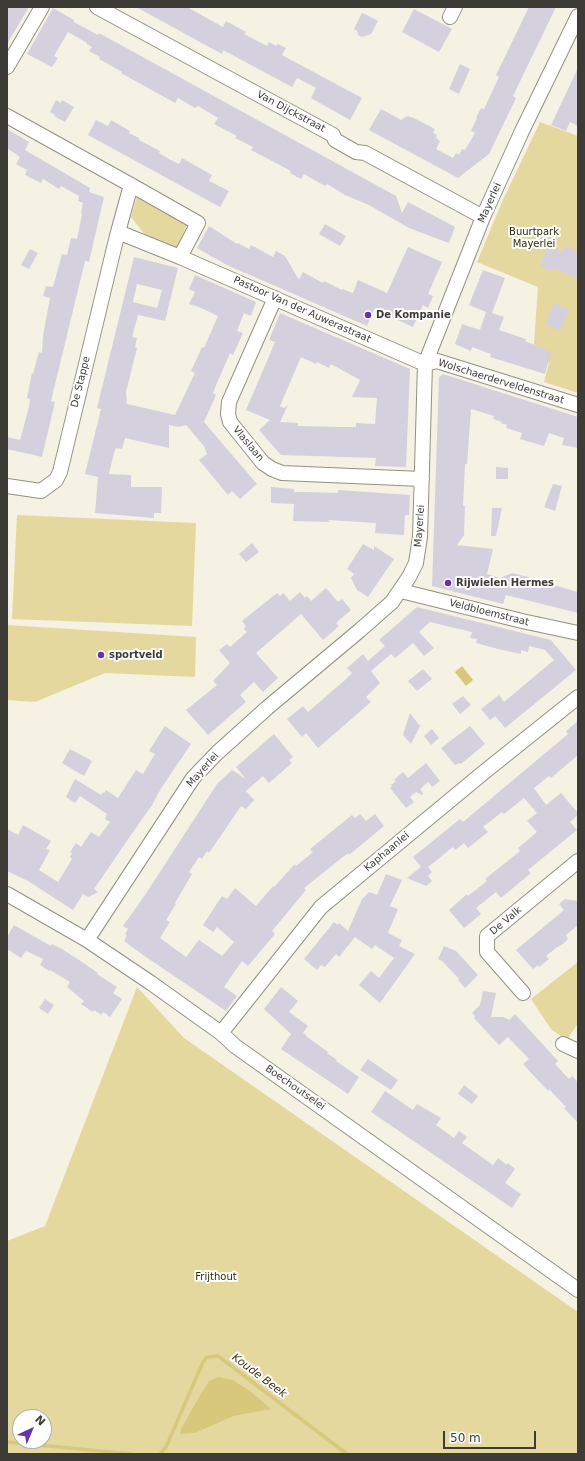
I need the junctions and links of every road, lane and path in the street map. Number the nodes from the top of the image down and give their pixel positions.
1 (42, 7) edge
2 (97, 7) edge
3 (578, 16) edge
4 (7, 67) edge
5 (7, 116) edge
6 (131, 185) junction
7 (483, 217) junction
8 (118, 232) junction
9 (180, 257) junction
10 (275, 298) junction
11 (425, 364) junction
12 (578, 405) edge
13 (422, 479) junction
14 (7, 486) edge
15 (401, 590) junction
16 (578, 633) edge
17 (578, 698) edge
18 (578, 861) edge
19 (7, 894) edge
20 (87, 940) junction
21 (523, 993) dead end
22 (221, 1032) junction
23 (563, 1044) dead end
24 (578, 1051) edge
25 (578, 1290) edge

1 - 4 street
2 - 7 street, Van Dijckstraat
3 - 7 street, Mayerlei
5 - 6 street
6 - 8 street
6 - 9 street
7 - 11 street, Mayerlei
8 - 9 street, Pastoor Van der Auwerastraat
8 - 14 street, De Stappe
9 - 10 street, Pastoor Van der Auwerastraat
10 - 11 street, Pastoor Van der Auwerastraat
10 - 13 street, Vlaslaan
11 - 12 street, Wolschaerderveldenstraat
11 - 13 street, Mayerlei
13 - 15 street, Mayerlei
15 - 16 street, Veldbloemstraat
15 - 20 street, Mayerlei
17 - 22 street, Kaphaanlei
18 - 21 street, De Valk
19 - 20 street, Boechoutselei
20 - 22 street, Boechoutselei
22 - 25 street, Boechoutselei
23 - 24 street

